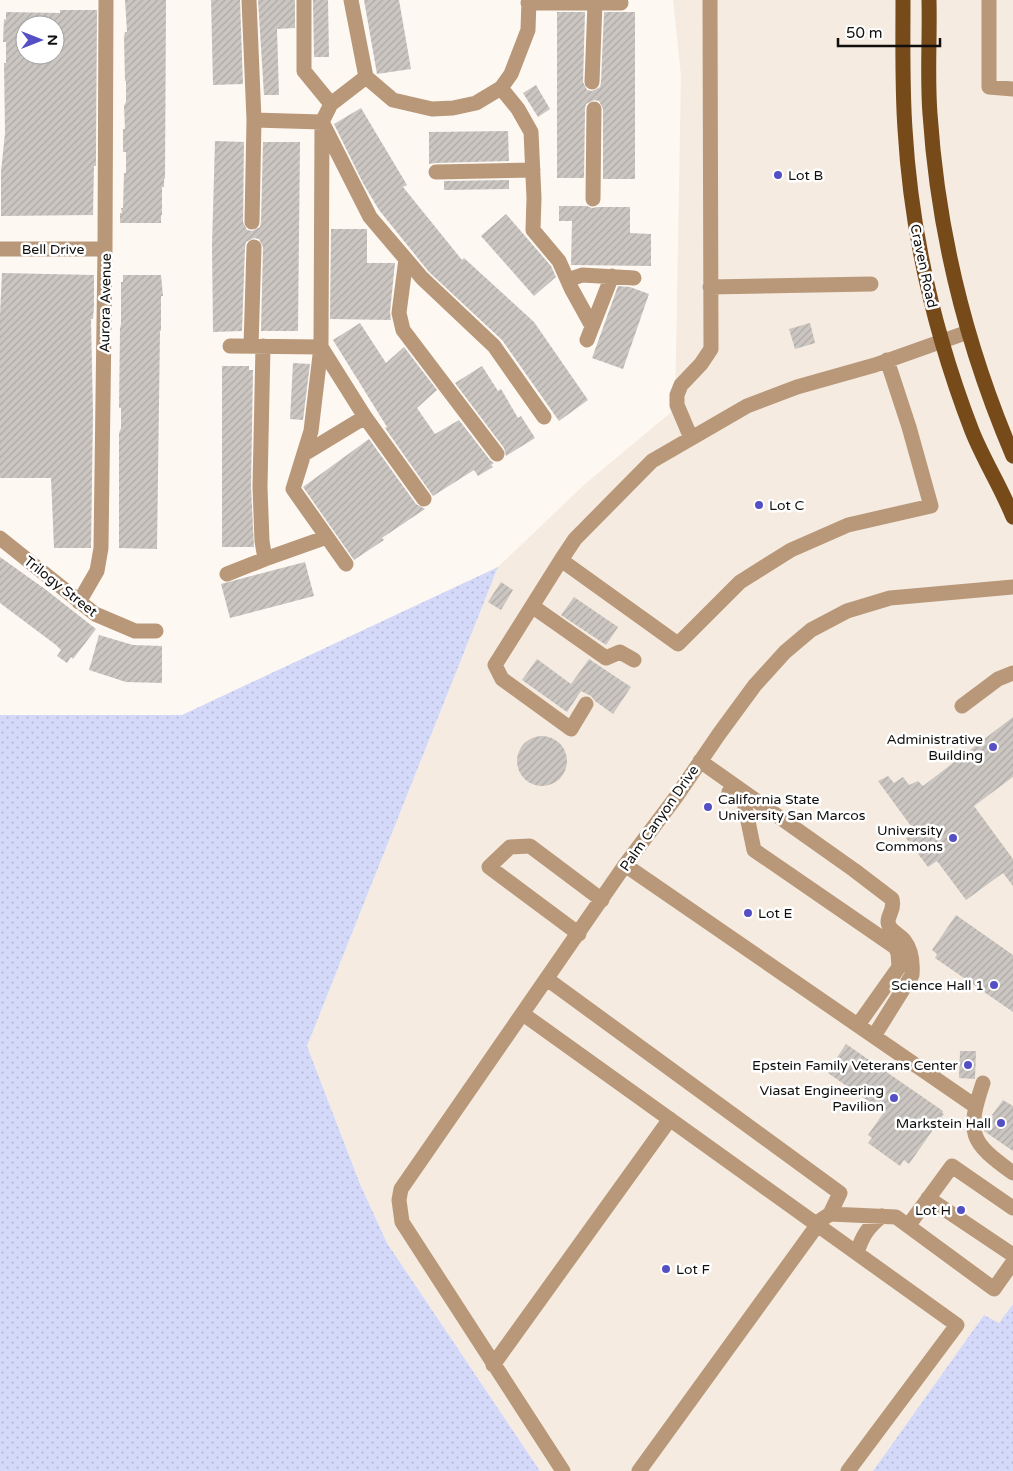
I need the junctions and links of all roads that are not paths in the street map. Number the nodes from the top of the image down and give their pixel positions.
1 (106, 0) edge
2 (249, 0) edge
3 (304, 0) edge
4 (352, 0) edge
5 (710, 0) edge
6 (903, 0) edge
7 (929, 0) edge
8 (989, 0) edge
9 (528, 2) edge
10 (595, 3) junction
11 (621, 3) dead end
12 (366, 77) junction
13 (592, 82) dead end
14 (501, 88) junction
15 (1013, 89) edge
16 (330, 104) junction
17 (594, 109) dead end
18 (254, 120) junction
19 (322, 122) junction
20 (533, 170) junction
21 (436, 172) dead end
22 (593, 199) dead end
23 (252, 222) dead end
24 (254, 247) dead end
25 (105, 248) junction
26 (0, 249) edge
27 (406, 259) junction
28 (612, 276) junction
29 (634, 278) dead end
30 (568, 280) junction
31 (871, 284) dead end
32 (710, 287) junction
33 (592, 326) junction
34 (968, 332) junction
35 (587, 340) dead end
36 (942, 341) junction
37 (230, 346) dead end
38 (257, 346) junction
39 (321, 347) junction
40 (887, 360) junction
41 (365, 417) junction
42 (544, 417) dead end
43 (691, 438) junction
44 (304, 454) junction
45 (497, 454) dead end
46 (1013, 456) edge
47 (424, 499) dead end
48 (1013, 517) edge
49 (327, 537) junction
50 (0, 538) edge
51 (265, 559) junction
52 (561, 560) junction
53 (346, 564) dead end
54 (227, 574) dead end
55 (1013, 587) edge
56 (80, 602) junction
57 (532, 606) junction
58 (156, 631) dead end
59 (634, 660) dead end
60 (1013, 673) edge
61 (586, 704) dead end
62 (962, 706) dead end
63 (697, 765) junction
64 (625, 865) junction
65 (602, 900) junction
66 (579, 934) junction
67 (547, 979) junction
68 (523, 1014) junction
69 (858, 1025) junction
70 (874, 1036) junction
71 (983, 1082) dead end
72 (975, 1106) junction
73 (670, 1119) junction
74 (1013, 1173) edge
75 (928, 1198) junction
76 (1013, 1208) edge
77 (830, 1214) junction
78 (882, 1216) junction
79 (818, 1225) junction
80 (908, 1226) junction
81 (857, 1253) junction
82 (1013, 1255) edge
83 (1013, 1262) edge
84 (493, 1365) junction
85 (562, 1471) edge
86 (639, 1471) edge
87 (848, 1471) edge

1 - 25 street, Aurora Avenue
2 - 18 street
3 - 16 street
4 - 12 street
5 - 32 street
6 - 36 main road, Craven Road
7 - 34 main road, Craven Road
8 - 15 street
9 - 10 street
9 - 14 street
10 - 11 street
10 - 13 street
12 - 14 street
12 - 16 street
14 - 20 street
16 - 19 street
17 - 22 street
18 - 19 street
18 - 23 street
19 - 27 street
19 - 39 street
20 - 21 street
20 - 30 street
24 - 38 street
25 - 26 street, Bell Drive
25 - 56 street, Aurora Avenue
27 - 42 street
27 - 45 street
28 - 29 street
28 - 30 street
28 - 33 street
30 - 33 street
31 - 32 street
32 - 43 street
33 - 35 street
34 - 36 street
34 - 46 main road, Craven Road
36 - 40 street
36 - 48 main road, Craven Road
37 - 38 street
38 - 39 street
38 - 51 street
39 - 41 street
39 - 44 street
40 - 43 street
40 - 52 street
41 - 44 street
41 - 47 street
43 - 52 street
44 - 49 street
49 - 51 street
49 - 53 street
50 - 56 street, Trilogy Street
51 - 54 street
52 - 57 street
55 - 63 street, Palm Canyon Drive
56 - 58 street, Trilogy Street
57 - 59 street
57 - 61 street
60 - 62 street
63 - 64 street, Palm Canyon Drive
63 - 69 street
63 - 70 street
64 - 65 street, Palm Canyon Drive
64 - 69 street
65 - 66 street, Palm Canyon Drive
65 - 66 street
66 - 67 street, Palm Canyon Drive
67 - 68 street, Palm Canyon Drive
67 - 77 street
68 - 73 street
68 - 84 street, Palm Canyon Drive
69 - 70 street
70 - 72 street
71 - 72 street
72 - 74 street
73 - 79 street
73 - 84 street
75 - 76 street
75 - 80 street
75 - 82 street
77 - 78 street
77 - 79 street
78 - 80 street
78 - 81 street
79 - 81 street
79 - 86 street
80 - 83 street
81 - 87 street
84 - 85 street

